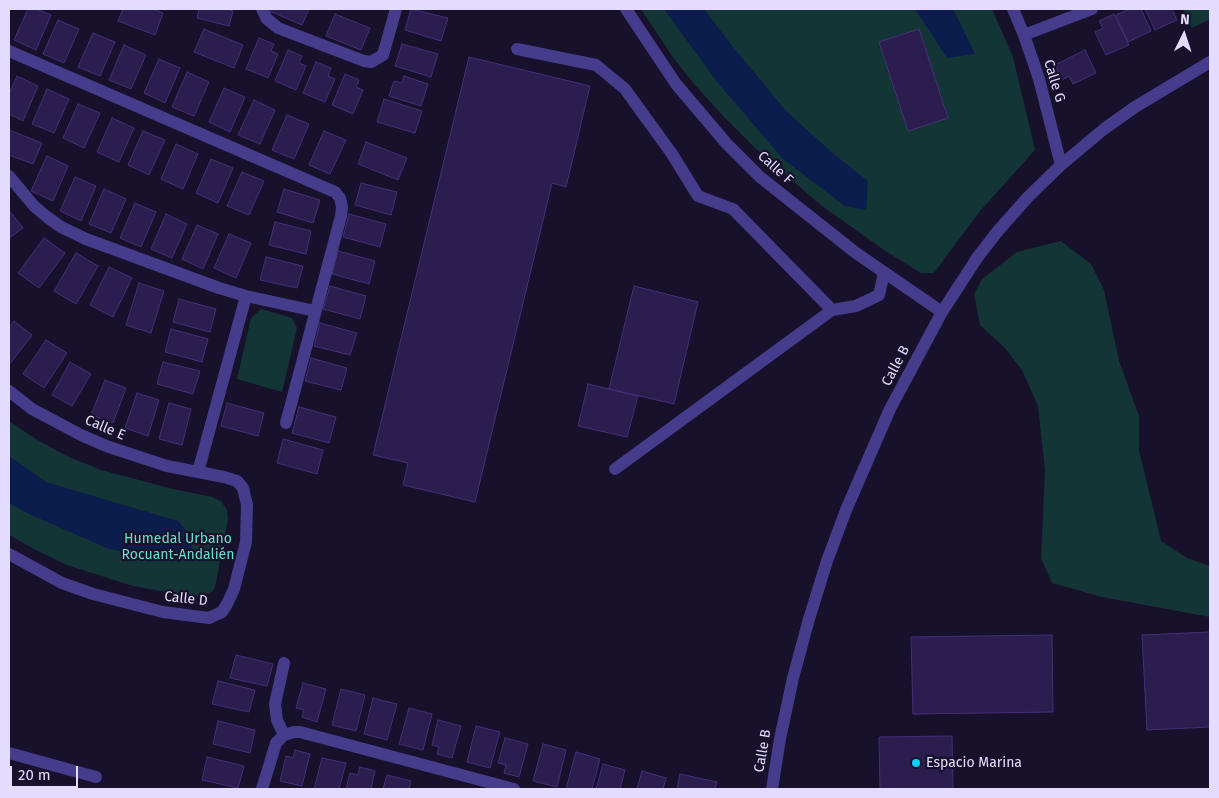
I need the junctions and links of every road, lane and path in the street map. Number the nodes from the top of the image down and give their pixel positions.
1 (262, 9) edge
2 (396, 9) edge
3 (626, 9) edge
4 (1013, 9) edge
5 (1092, 9) edge
6 (1024, 35) junction
7 (517, 49) dead end
8 (9, 51) edge
9 (1210, 62) edge
10 (1061, 164) junction
11 (9, 176) edge
12 (884, 272) junction
13 (246, 296) junction
14 (832, 310) junction
15 (315, 311) junction
16 (942, 312) junction
17 (9, 392) edge
18 (286, 423) dead end
19 (615, 469) dead end
20 (198, 472) junction
21 (9, 554) edge
22 (284, 663) dead end
23 (284, 735) junction
24 (9, 753) edge
25 (96, 777) dead end
26 (262, 789) edge
27 (514, 789) edge
28 (772, 789) edge

1 - 2 street
3 - 12 street, Calle F
4 - 6 street, Calle G
5 - 6 street
6 - 10 street, Calle G
7 - 14 street
8 - 15 street
9 - 10 street, Calle B
10 - 16 street, Calle B
11 - 13 street
12 - 14 street
12 - 16 street, Calle F
13 - 15 street
13 - 20 street
14 - 19 street
15 - 18 street
16 - 28 street, Calle B
17 - 20 street, Calle E
20 - 21 street, Calle D
22 - 23 street
23 - 26 street
23 - 27 street
24 - 25 street

